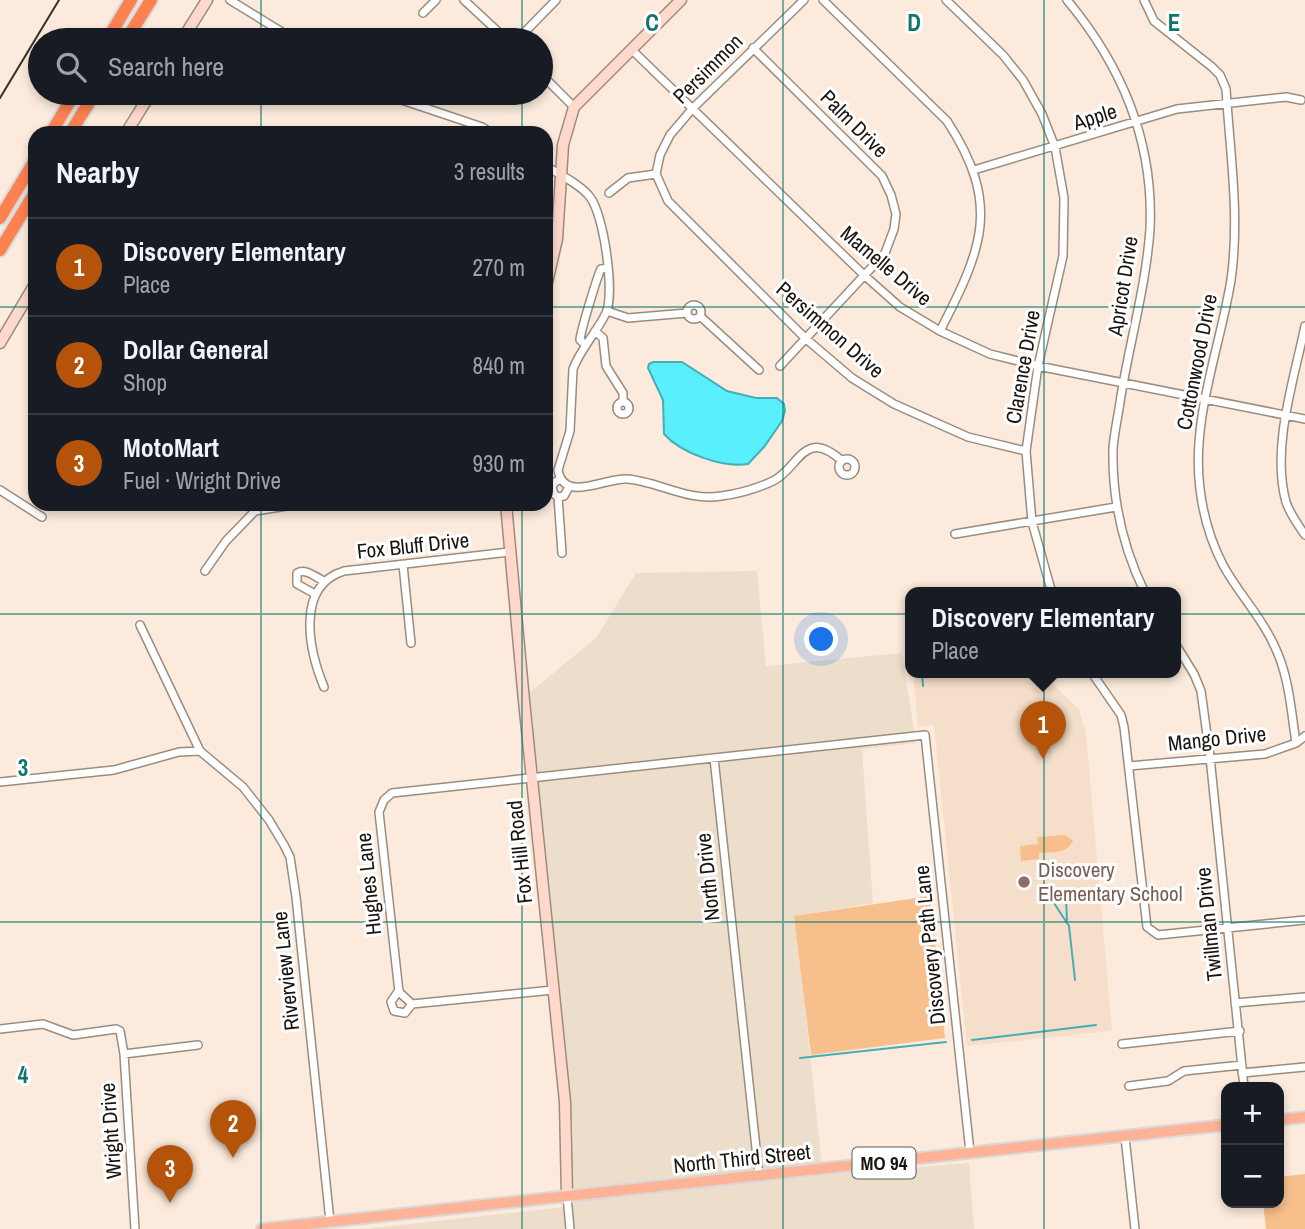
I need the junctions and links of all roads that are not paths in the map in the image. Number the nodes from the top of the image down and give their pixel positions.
1 (131, 0) edge
2 (151, 0) edge
3 (207, 0) edge
4 (230, 0) edge
5 (436, 0) edge
6 (464, 0) edge
7 (556, 0) edge
8 (681, 0) edge
9 (804, 0) edge
10 (823, 0) edge
11 (946, 0) edge
12 (1067, 0) edge
13 (1144, 0) edge
14 (423, 13) dead end
15 (114, 28) edge
16 (134, 28) edge
17 (190, 28) edge
18 (276, 28) edge
19 (494, 28) edge
20 (529, 28) edge
21 (753, 48) junction
22 (632, 50) junction
23 (553, 86) edge
24 (1301, 100) dead end
25 (1227, 103) junction
26 (68, 105) edge
27 (88, 105) edge
28 (143, 105) edge
29 (413, 105) edge
30 (574, 107) junction
31 (693, 108) junction
32 (1137, 122) junction
33 (55, 126) edge
34 (75, 126) edge
35 (130, 126) edge
36 (470, 126) edge
37 (1055, 147) junction
38 (974, 170) junction
39 (553, 171) edge
40 (28, 172) edge
41 (656, 174) junction
42 (562, 177) junction
43 (609, 193) dead end
44 (28, 204) edge
45 (0, 218) edge
46 (0, 250) edge
47 (553, 256) edge
48 (607, 268) junction
49 (864, 276) junction
50 (28, 296) edge
51 (607, 311) junction
52 (687, 313) junction
53 (700, 316) junction
54 (1305, 326) edge
55 (595, 331) junction
56 (940, 331) junction
57 (806, 338) junction
58 (0, 342) edge
59 (586, 345) junction
60 (780, 366) dead end
61 (1038, 366) junction
62 (760, 370) dead end
63 (1123, 383) junction
64 (1206, 400) junction
65 (623, 402) dead end
66 (1287, 416) junction
67 (1305, 419) edge
68 (1026, 451) junction
69 (842, 461) dead end
70 (561, 479) junction
71 (553, 485) edge
72 (569, 486) junction
73 (0, 490) edge
74 (553, 490) edge
75 (558, 497) junction
76 (1116, 507) junction
77 (28, 508) edge
78 (33, 511) edge
79 (255, 511) edge
80 (506, 511) edge
81 (42, 517) dead end
82 (1032, 522) junction
83 (955, 534) dead end
84 (1305, 535) edge
85 (509, 552) junction
86 (562, 553) dead end
87 (403, 565) junction
88 (205, 571) dead end
89 (324, 582) junction
90 (1050, 587) edge
91 (1142, 587) edge
92 (314, 594) junction
93 (140, 625) dead end
94 (411, 643) dead end
95 (1181, 652) edge
96 (1095, 678) edge
97 (324, 687) dead end
98 (1305, 736) edge
99 (1296, 743) junction
100 (200, 751) junction
101 (1210, 757) junction
102 (714, 758) junction
103 (1129, 766) junction
104 (531, 777) junction
105 (0, 782) edge
106 (1305, 920) edge
107 (1227, 928) junction
108 (399, 990) junction
109 (553, 990) junction
110 (1305, 997) edge
111 (1235, 1003) junction
112 (412, 1004) junction
113 (0, 1029) edge
114 (1240, 1031) junction
115 (198, 1045) dead end
116 (1122, 1045) dead end
117 (124, 1054) junction
118 (1305, 1067) edge
119 (1242, 1069) junction
120 (1243, 1082) edge
121 (1129, 1086) dead end
122 (1305, 1117) edge
123 (1284, 1119) edge
124 (1221, 1126) edge
125 (1125, 1137) junction
126 (970, 1152) junction
127 (759, 1176) junction
128 (567, 1196) junction
129 (330, 1221) junction
130 (135, 1229) edge
131 (262, 1229) edge
132 (570, 1229) edge
133 (1135, 1229) edge

1 - 15 highway
2 - 16 highway
3 - 17 street
4 - 18 street
5 - 14 street
6 - 19 street
7 - 20 street
8 - 22 street
9 - 21 street, Persimmon
10 - 38 street
11 - 37 street, Clarence Drive
12 - 32 street, Apricot Drive
13 - 25 street, Cottonwood Drive
21 - 31 street, Persimmon
21 - 49 street, Palm Drive
22 - 30 street
22 - 31 street, Mamelle Drive
23 - 30 street
24 - 25 street, Apple
25 - 32 street, Apple
25 - 64 street, Cottonwood Drive
26 - 33 highway
27 - 34 highway
28 - 35 street
29 - 36 street
30 - 42 street
31 - 41 street, Persimmon
31 - 49 street, Mamelle Drive
32 - 37 street, Apple
32 - 63 street, Apricot Drive
37 - 38 street, Apple
37 - 61 street, Clarence Drive
38 - 56 street
39 - 42 street
40 - 45 highway
41 - 43 street
41 - 57 street, Persimmon Drive
42 - 47 street
42 - 48 street
44 - 46 highway
48 - 51 street
48 - 59 street
49 - 56 street, Mamelle Drive
49 - 57 street, Palm Drive
50 - 58 street
51 - 52 street
51 - 55 street
52 - 53 street
52 - 53 street
53 - 62 street
54 - 66 street
55 - 59 street
55 - 65 street
56 - 61 street, Mamelle Drive
57 - 60 street, Palm Drive
57 - 68 street, Persimmon Drive
59 - 70 street
61 - 63 street, Mamelle Drive
61 - 68 street, Clarence Drive
63 - 64 street, Mamelle Drive
63 - 76 street, Apricot Drive
64 - 66 street, Mamelle Drive
64 - 99 street, Cottonwood Drive
66 - 67 street, Mamelle Drive
66 - 84 street
68 - 82 street, Clarence Drive
69 - 72 street
70 - 71 street
70 - 72 street
72 - 75 street
73 - 77 street
74 - 75 street
75 - 86 street
76 - 82 street
76 - 91 street, Apricot Drive
78 - 81 street
79 - 88 street
80 - 85 street, Fox Hill Road
82 - 83 street
82 - 90 street, Clarence Drive
85 - 87 street, Fox Bluff Drive
85 - 104 street, Fox Hill Road
87 - 89 street, Fox Bluff Drive
87 - 94 street
89 - 92 street, Fox Bluff Drive
89 - 92 street
92 - 97 street
93 - 100 street, Riverview Lane
95 - 101 street
96 - 103 street
98 - 99 street, Mango Drive
99 - 101 street, Mango Drive
100 - 105 street
100 - 129 street, Riverview Lane
101 - 103 street, Mango Drive
101 - 107 street, Twillman Drive
102 - 104 street
102 - 126 street, Discovery Path Lane
102 - 127 street, North Drive
103 - 107 street
104 - 108 street, Hughes Lane
104 - 109 street, Fox Hill Road
106 - 107 street
107 - 111 street, Twillman Drive
108 - 112 street
108 - 112 street, Hughes Lane
109 - 112 street, Hughes Lane
109 - 128 street, Fox Hill Road
110 - 111 street
111 - 114 street, Twillman Drive
113 - 117 street, Wright Drive
114 - 116 street
114 - 119 street, Twillman Drive
115 - 117 street
117 - 130 street, Wright Drive
118 - 119 street
119 - 120 street, Twillman Drive
119 - 121 street
122 - 123 main road
124 - 125 main road, North Third Street / MO 94
125 - 126 main road, North Third Street / MO 94
125 - 133 street
126 - 127 main road, North Third Street / MO 94
127 - 128 main road, North Third Street / MO 94
128 - 129 main road, North Third Street / MO 94
128 - 132 street
129 - 131 main road, North Third Street / MO 94

